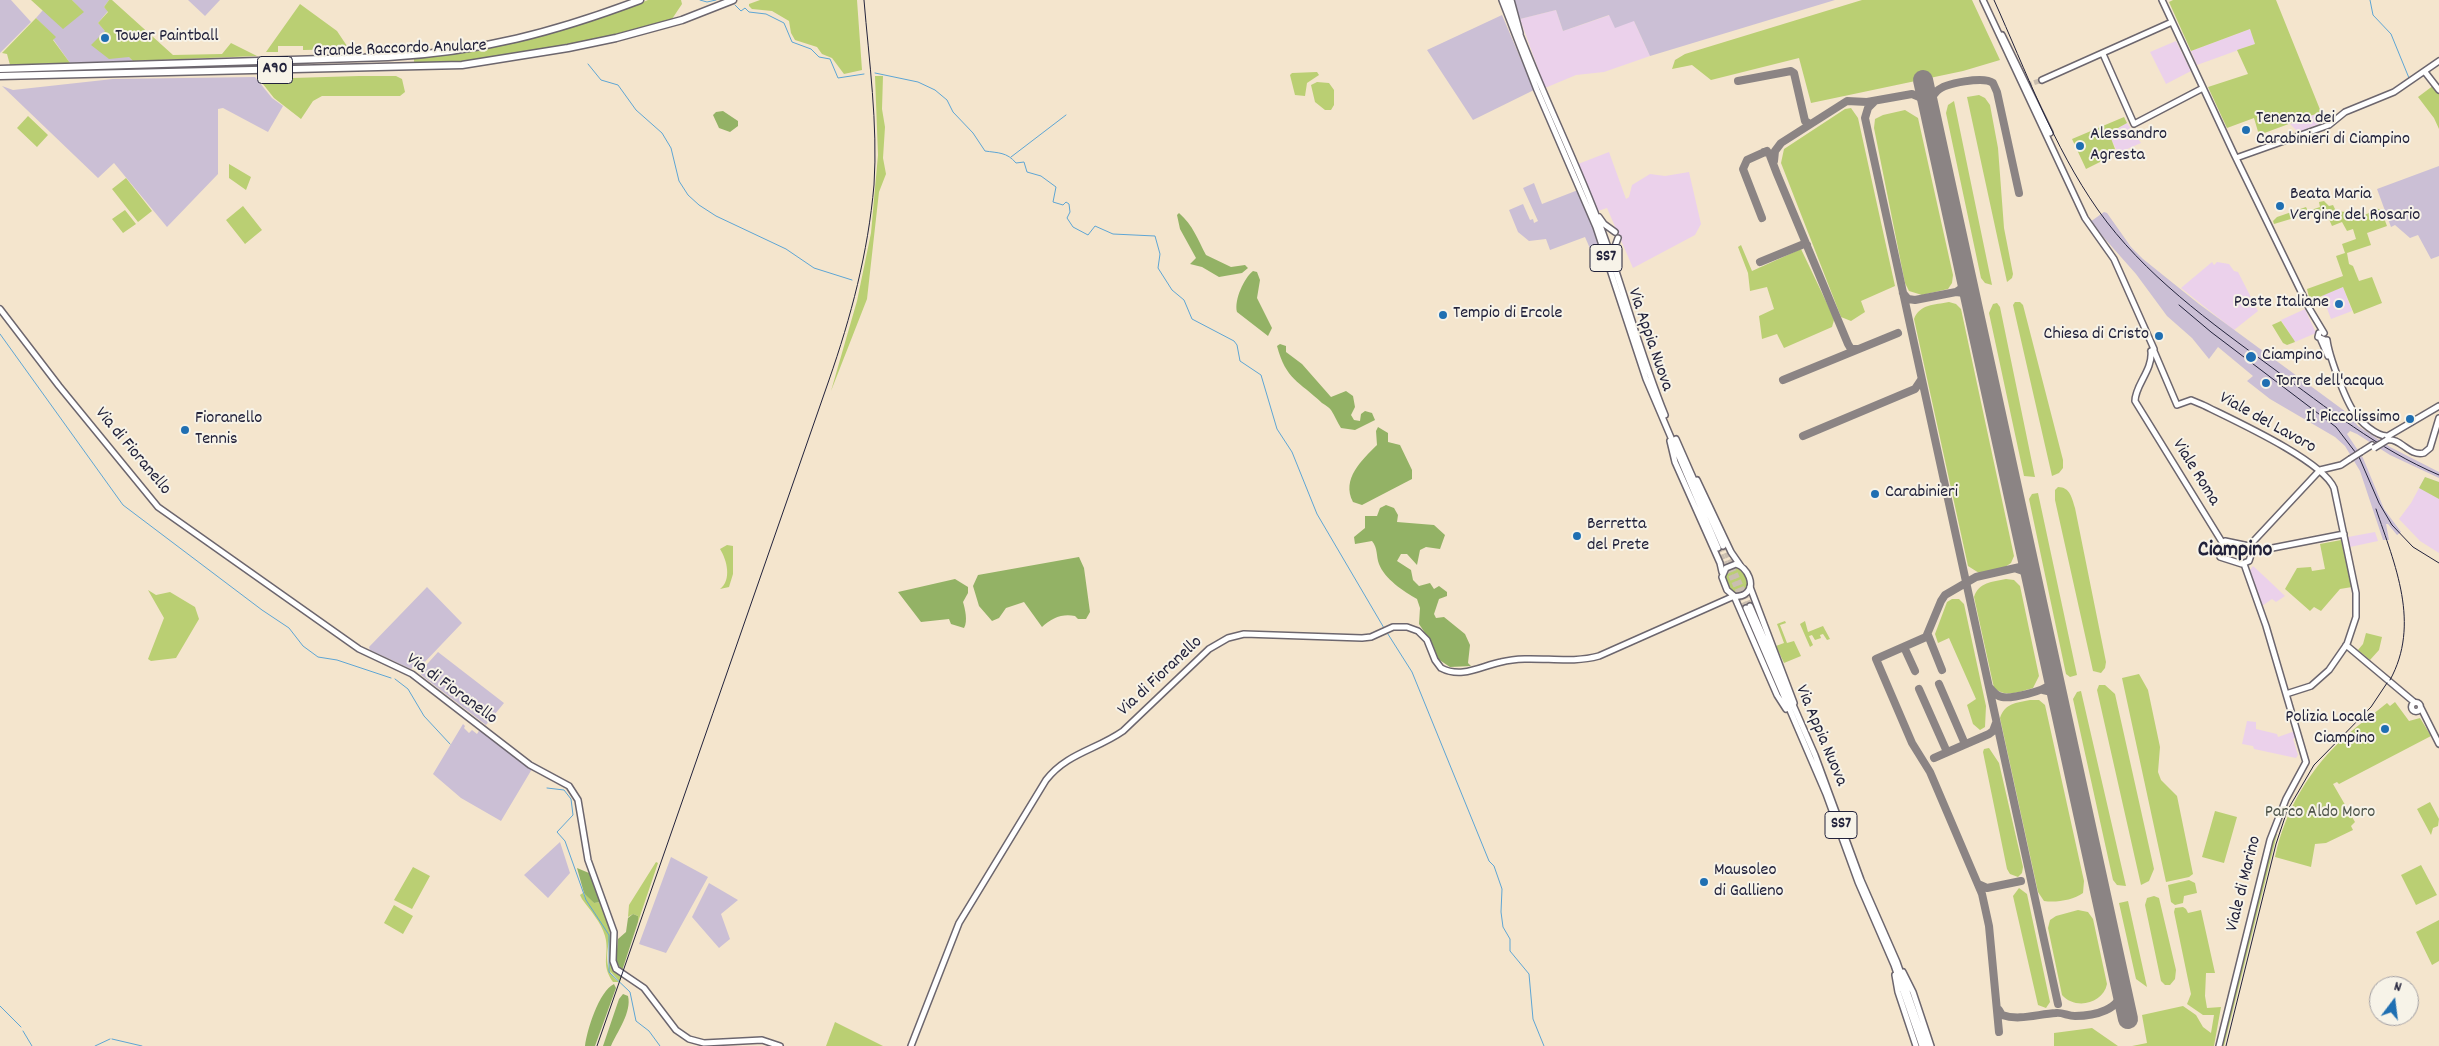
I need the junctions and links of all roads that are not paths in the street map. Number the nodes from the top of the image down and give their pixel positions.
1 (640, 0) edge
2 (733, 0) edge
3 (1502, 0) edge
4 (1507, 0) edge
5 (1511, 0) edge
6 (1984, 0) edge
7 (2162, 0) edge
8 (2172, 22) junction
9 (1522, 43) junction
10 (2103, 54) junction
11 (2439, 61) edge
12 (0, 69) edge
13 (2425, 72) junction
14 (0, 78) edge
15 (2042, 80) tunnel mouth
16 (2203, 88) junction
17 (2439, 90) edge
18 (2236, 158) junction
19 (1588, 197) junction
20 (1615, 232) dead end
21 (1618, 238) dead end
22 (1616, 274) junction
23 (0, 309) edge
24 (2152, 352) junction
25 (2439, 406) edge
26 (2432, 410) junction
27 (2439, 416) edge
28 (1670, 429) junction
29 (2401, 429) junction
30 (2386, 438) junction
31 (2397, 443) junction
32 (2320, 470) junction
33 (2344, 534) junction
34 (2222, 542) junction
35 (2249, 546) junction
36 (1721, 547) tunnel mouth
37 (2252, 552) junction
38 (2244, 564) junction
39 (1740, 565) junction
40 (1722, 572) junction
41 (1750, 587) junction
42 (1727, 590) junction
43 (1734, 596) junction
44 (1724, 602) junction
45 (1748, 607) tunnel mouth
46 (2346, 645) junction
47 (2286, 694) junction
48 (1794, 716) junction
49 (2439, 744) edge
50 (1896, 963) junction
51 (780, 1046) edge
52 (912, 1046) edge
53 (1916, 1046) edge
54 (1922, 1046) edge
55 (1926, 1046) edge
56 (1931, 1046) edge
57 (2219, 1046) edge

1 - 12 highway, Grande Raccordo Anulare / A90
2 - 14 highway, Grande Raccordo Anulare / A90
3 - 28 street, Via Appia Nuova / SS7
4 - 9 street, Via Appia Nuova / SS7
5 - 9 street
6 - 24 street
7 - 8 street
8 - 10 street
8 - 16 street
9 - 19 street, Via Appia Nuova / SS7
10 - 15 street
10 - 16 street
11 - 13 street
13 - 17 street
13 - 18 street
16 - 18 street
18 - 30 street
19 - 20 street
19 - 22 street, Via Appia Nuova / SS7
21 - 22 street
22 - 28 street, Via Appia Nuova / SS7
23 - 51 street, Via di Fioranello
24 - 32 street, Viale del Lavoro
24 - 34 street, Viale Roma
25 - 26 street
26 - 27 street
26 - 29 street
27 - 31 street
28 - 36 street, Via Appia Nuova / SS7
28 - 39 street
28 - 40 street
29 - 30 street
29 - 31 street
30 - 31 street
30 - 32 street, bridge
32 - 33 street, Viale del Lavoro
32 - 35 street
33 - 37 street
33 - 46 street, Viale del Lavoro
34 - 35 street
34 - 38 street, Viale Roma
35 - 37 street
37 - 38 street
38 - 47 street, Viale di Marino
39 - 40 street
39 - 41 street
40 - 42 street
41 - 43 street
41 - 48 street
42 - 43 street
42 - 44 street
43 - 44 street
43 - 48 street
44 - 52 street, Via di Fioranello
45 - 48 street, Via Appia Nuova / SS7
46 - 47 street, Viale del Lavoro
46 - 49 street
47 - 57 street, Viale di Marino
48 - 50 street, Via Appia Nuova / SS7
50 - 53 street
50 - 54 street, Via Appia Nuova / SS7
50 - 55 street, Via Appia Nuova / SS7
50 - 56 street

